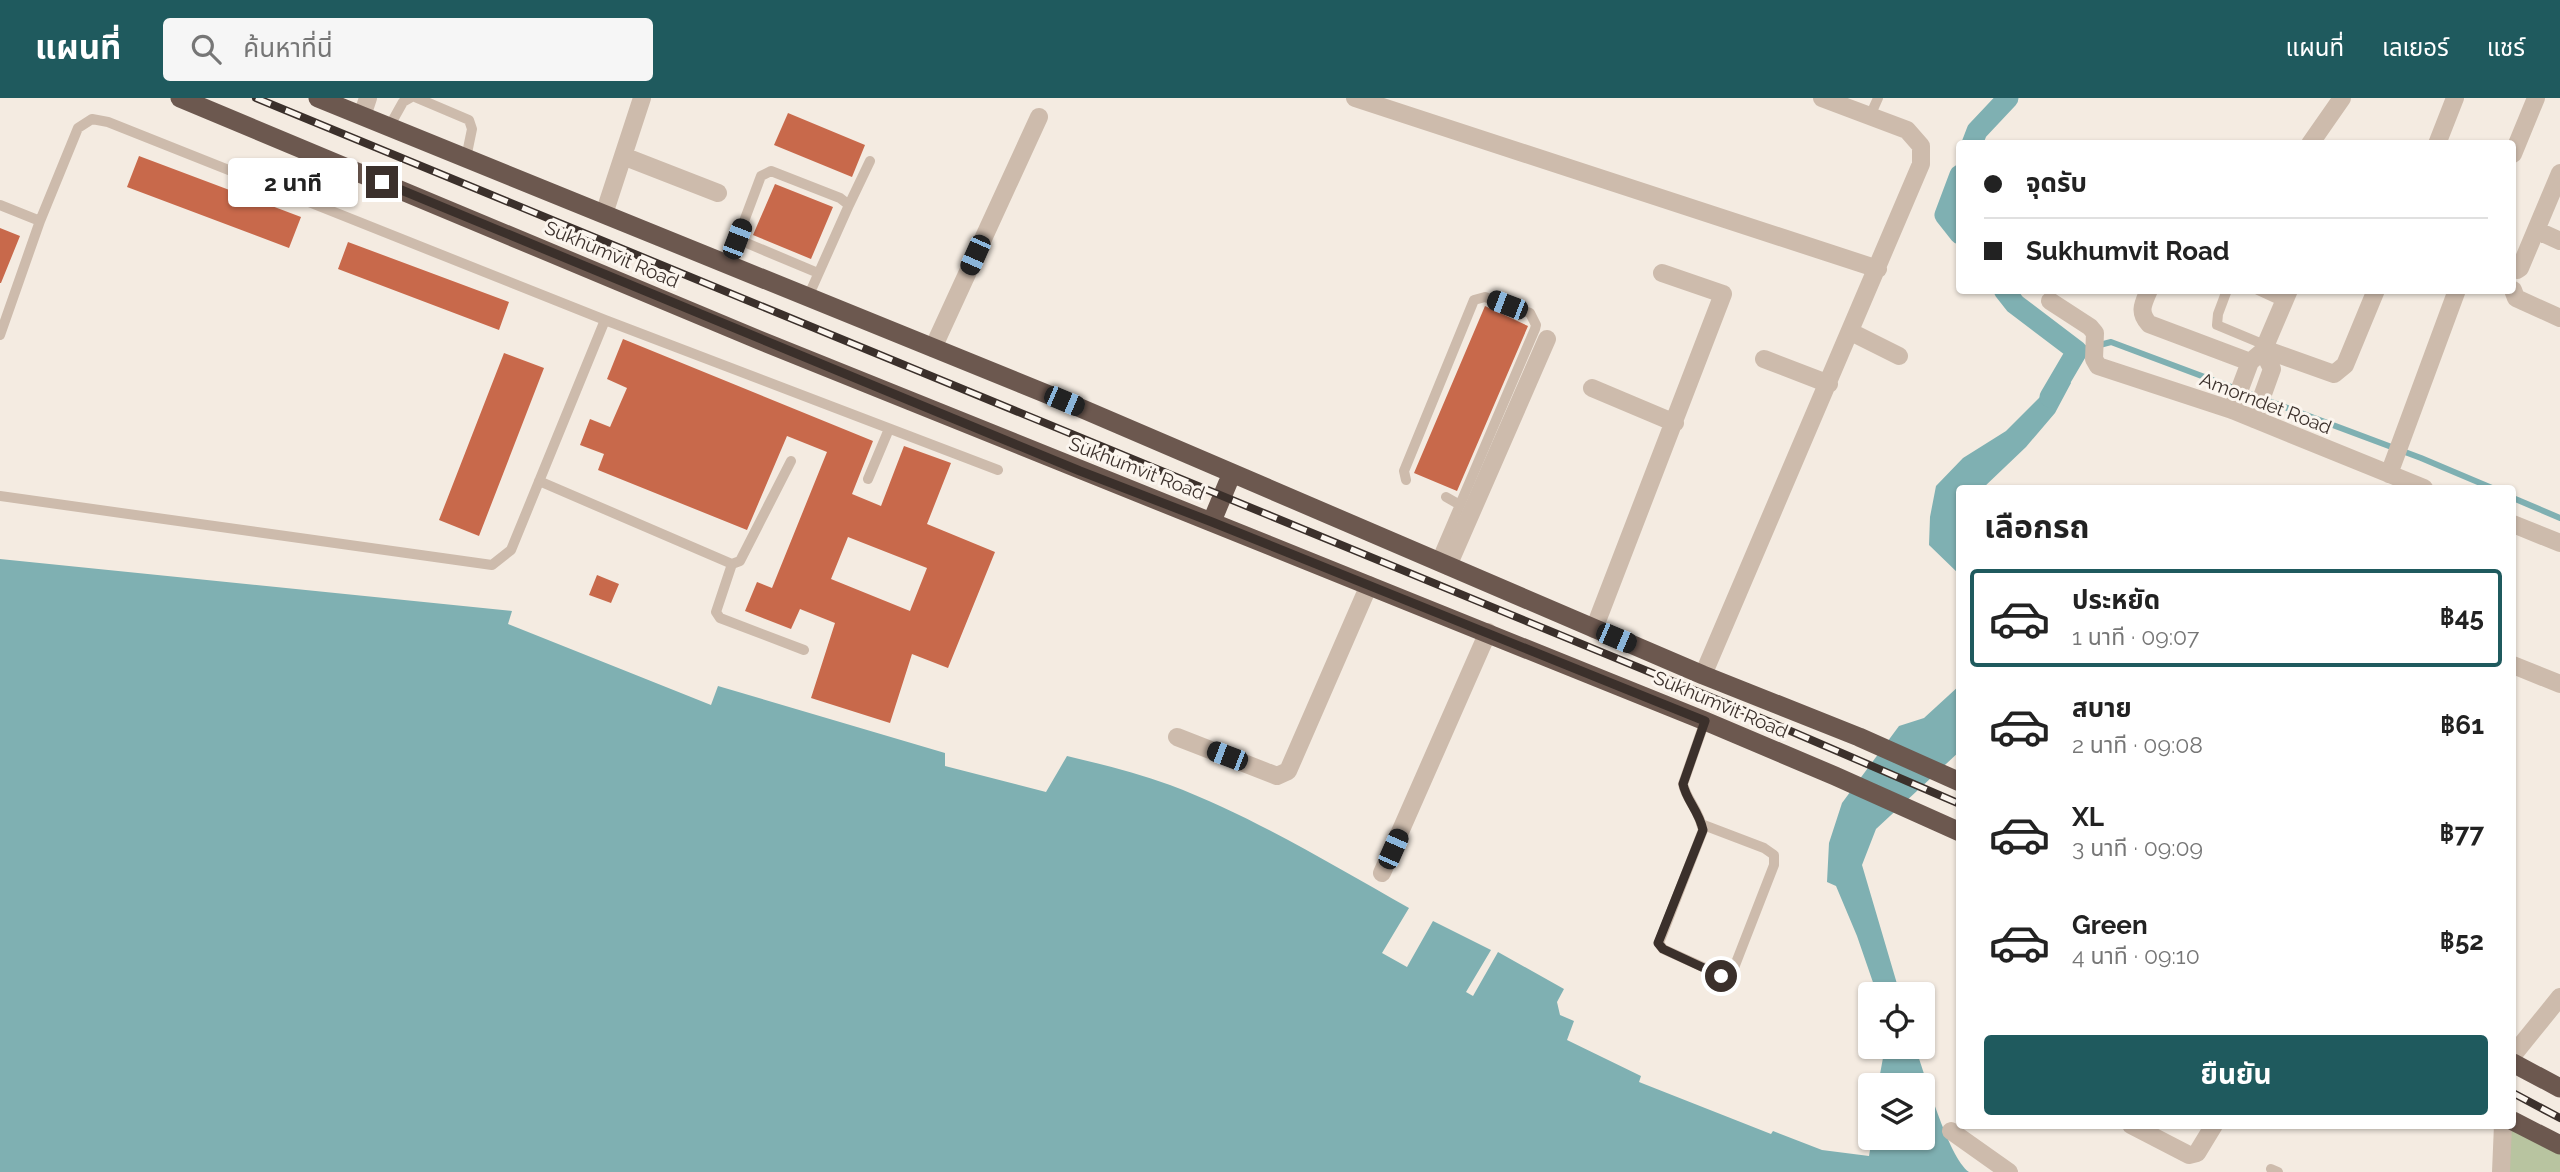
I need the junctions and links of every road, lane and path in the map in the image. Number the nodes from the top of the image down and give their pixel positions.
1 (180, 98) edge
2 (318, 98) edge
3 (410, 98) edge
4 (417, 98) edge
5 (642, 98) edge
6 (1354, 98) edge
7 (1822, 98) edge
8 (1878, 98) edge
9 (2342, 98) edge
10 (2455, 98) edge
11 (2536, 98) edge
12 (365, 107) edge
13 (1870, 116) junction
14 (1039, 117) dead end
15 (389, 127) junction
16 (2313, 140) edge
17 (2439, 140) edge
18 (2516, 147) edge
19 (623, 156) junction
20 (466, 158) junction
21 (870, 161) dead end
22 (2560, 173) edge
23 (718, 193) dead end
24 (0, 205) edge
25 (849, 205) junction
26 (604, 214) junction
27 (40, 221) junction
28 (2536, 230) junction
29 (737, 239) junction
30 (2560, 241) edge
31 (728, 264) junction
32 (1878, 269) junction
33 (2516, 269) edge
34 (818, 273) junction
35 (1662, 273) dead end
36 (2147, 294) edge
37 (2226, 294) edge
38 (2374, 294) edge
39 (2455, 294) edge
40 (2514, 294) edge
41 (2286, 296) edge
42 (808, 297) junction
43 (2050, 301) dead end
44 (2560, 318) edge
45 (605, 320) junction
46 (1851, 332) junction
47 (0, 335) edge
48 (1547, 339) dead end
49 (933, 348) junction
50 (2261, 352) junction
51 (1899, 356) dead end
52 (1764, 359) dead end
53 (1829, 384) junction
54 (1592, 388) dead end
55 (2234, 406) junction
56 (2259, 407) junction
57 (1675, 423) junction
58 (889, 429) junction
59 (791, 461) dead end
60 (2392, 465) junction
61 (998, 470) dead end
62 (1232, 473) junction
63 (868, 479) dead end
64 (1406, 480) dead end
65 (540, 481) junction
66 (2420, 485) edge
67 (0, 496) edge
68 (1446, 497) dead end
69 (1460, 505) junction
70 (1212, 522) junction
71 (2516, 525) edge
72 (2560, 544) edge
73 (1442, 564) junction
74 (732, 565) junction
75 (1369, 585) junction
76 (1594, 629) junction
77 (1488, 632) junction
78 (804, 650) dead end
79 (2516, 666) edge
80 (1703, 675) junction
81 (2560, 684) edge
82 (1705, 721) junction
83 (1177, 737) dead end
84 (1956, 780) edge
85 (1701, 824) junction
86 (1956, 830) edge
87 (1382, 873) dead end
88 (2560, 997) edge
89 (2516, 1051) edge
90 (2516, 1065) edge
91 (2560, 1088) edge
92 (2516, 1123) edge
93 (2138, 1129) edge
94 (2212, 1129) edge
95 (2503, 1129) edge
96 (1951, 1131) dead end
97 (2560, 1145) edge
98 (2009, 1172) edge
99 (2501, 1172) edge

1 - 70 highway, Sukhumvit Road
2 - 12 highway, Sukhumvit Road
3 - 15 lane
4 - 20 lane
5 - 19 street
6 - 32 street
7 - 13 street
8 - 13 lane
9 - 16 street
10 - 17 street
11 - 18 street
12 - 15 highway, Sukhumvit Road
13 - 32 street
14 - 49 street
15 - 20 highway, Sukhumvit Road
19 - 23 street
19 - 26 street
20 - 26 highway, Sukhumvit Road
21 - 25 lane
22 - 28 street
24 - 27 lane
25 - 29 lane
25 - 34 lane
26 - 31 highway, Sukhumvit Road
27 - 45 lane
27 - 47 lane
28 - 30 street
28 - 33 street
29 - 31 lane
29 - 34 lane
31 - 42 highway, Sukhumvit Road
32 - 46 street
34 - 42 lane
35 - 57 street
36 - 50 street
37 - 50 lane
38 - 50 street
39 - 60 street
40 - 44 street
41 - 50 street
42 - 49 highway, Sukhumvit Road
43 - 55 street, Amorndet Road
45 - 58 lane
45 - 65 lane
46 - 51 street
46 - 53 street
48 - 73 street
49 - 62 highway, Sukhumvit Road
50 - 55 street
50 - 56 street
52 - 53 street
53 - 80 street
54 - 57 street
55 - 56 street, Amorndet Road
56 - 60 street, Amorndet Road
57 - 76 street
58 - 61 lane
58 - 63 lane
59 - 74 lane
60 - 66 street, Amorndet Road
62 - 70 highway
62 - 73 highway, Sukhumvit Road
64 - 69 lane
65 - 67 lane
65 - 74 lane
68 - 69 lane
69 - 73 lane
70 - 75 highway, Sukhumvit Road
71 - 72 street
73 - 76 highway, Sukhumvit Road
74 - 78 lane
75 - 77 highway, Sukhumvit Road
75 - 83 street
76 - 80 highway, Sukhumvit Road
77 - 82 highway, Sukhumvit Road
77 - 87 street
79 - 81 street
80 - 84 highway, Sukhumvit Road
82 - 85 lane
82 - 86 highway, Sukhumvit Road
85 - 85 lane
88 - 89 street
90 - 91 highway
92 - 97 highway
93 - 94 street
95 - 99 street
96 - 98 street

